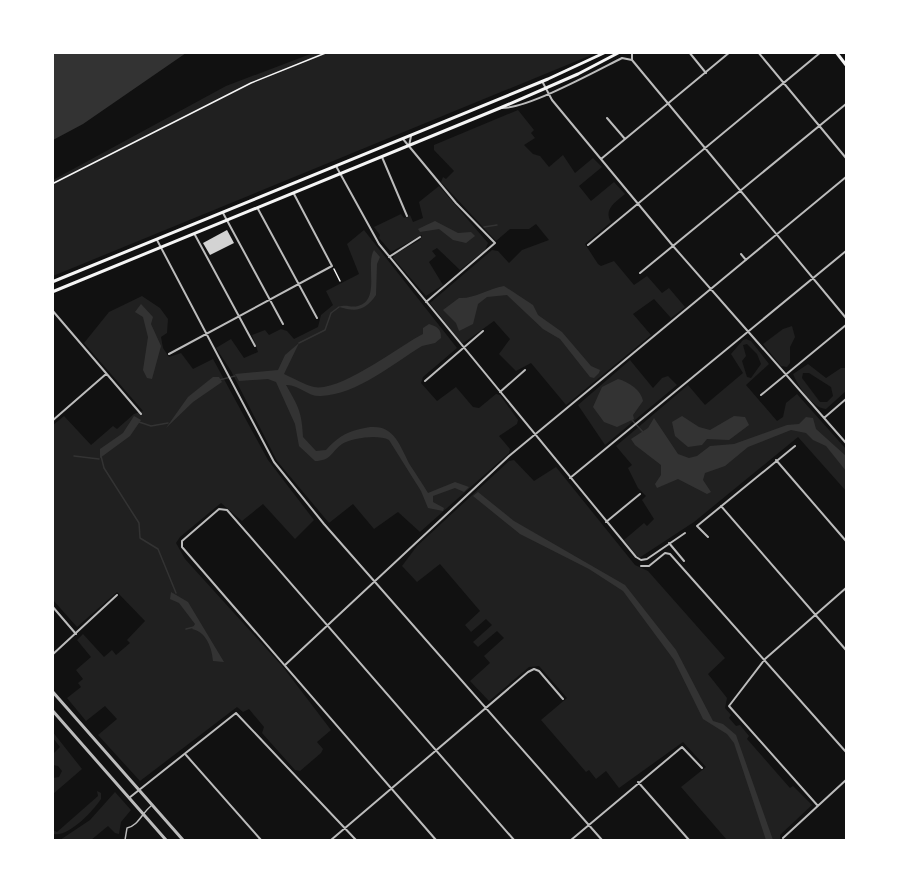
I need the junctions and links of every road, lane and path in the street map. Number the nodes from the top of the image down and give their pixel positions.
1 (328, 52) edge
2 (606, 52) edge
3 (620, 52) edge
4 (632, 52) edge
5 (689, 52) edge
6 (730, 52) edge
7 (758, 52) edge
8 (821, 52) edge
9 (836, 52) edge
10 (632, 60) junction
11 (846, 65) edge
12 (706, 73) junction
13 (542, 81) junction
14 (784, 82) junction
15 (545, 88) junction
16 (547, 93) junction
17 (669, 104) junction
18 (846, 104) edge
19 (500, 108) junction
20 (606, 118) dead end
21 (819, 126) junction
22 (411, 136) junction
23 (403, 139) junction
24 (625, 140) junction
25 (409, 146) junction
26 (704, 148) junction
27 (382, 157) junction
28 (846, 158) edge
29 (601, 159) junction
30 (336, 166) junction
31 (340, 175) junction
32 (846, 177) edge
33 (52, 184) edge
34 (740, 191) junction
35 (294, 194) junction
36 (637, 204) junction
37 (258, 209) junction
38 (223, 213) junction
39 (407, 216) dead end
40 (227, 221) junction
41 (195, 235) junction
42 (777, 235) junction
43 (420, 237) dead end
44 (157, 240) junction
45 (588, 245) dead end
46 (673, 246) junction
47 (161, 249) junction
48 (846, 251) edge
49 (741, 254) dead end
50 (389, 256) junction
51 (746, 260) junction
52 (332, 266) junction
53 (640, 273) dead end
54 (812, 279) junction
55 (340, 281) dead end
56 (52, 282) edge
57 (299, 282) junction
58 (711, 289) junction
59 (52, 292) edge
60 (269, 299) junction
61 (426, 302) junction
62 (53, 311) edge
63 (239, 315) junction
64 (317, 318) dead end
65 (846, 318) edge
66 (283, 324) dead end
67 (846, 325) edge
68 (483, 331) dead end
69 (747, 331) junction
70 (205, 334) junction
71 (255, 346) dead end
72 (462, 347) junction
73 (169, 354) dead end
74 (525, 370) dead end
75 (106, 374) junction
76 (785, 375) junction
77 (425, 381) dead end
78 (500, 392) junction
79 (761, 395) dead end
80 (846, 399) edge
81 (141, 414) dead end
82 (824, 418) junction
83 (52, 421) edge
84 (534, 434) junction
85 (846, 443) edge
86 (795, 446) dead end
87 (776, 460) junction
88 (570, 478) junction
89 (640, 494) dead end
90 (721, 506) junction
91 (606, 522) junction
92 (685, 533) dead end
93 (708, 537) dead end
94 (846, 541) edge
95 (669, 543) junction
96 (684, 561) dead end
97 (641, 566) dead end
98 (376, 581) junction
99 (846, 588) edge
100 (117, 595) dead end
101 (52, 606) edge
102 (816, 615) junction
103 (328, 626) junction
104 (76, 634) junction
105 (846, 650) edge
106 (52, 655) edge
107 (765, 659) junction
108 (285, 665) junction
109 (52, 691) edge
110 (563, 699) dead end
111 (486, 707) junction
112 (52, 710) edge
113 (435, 749) junction
114 (846, 752) edge
115 (185, 754) junction
116 (702, 768) dead end
117 (846, 780) edge
118 (638, 782) junction
119 (391, 788) junction
120 (139, 790) junction
121 (129, 798) junction
122 (152, 805) junction
123 (818, 806) junction
124 (142, 813) junction
125 (588, 825) junction
126 (345, 828) junction
127 (783, 838) dead end
128 (125, 840) edge
129 (166, 840) edge
130 (183, 840) edge
131 (261, 840) edge
132 (331, 840) edge
133 (356, 840) edge
134 (436, 840) edge
135 (514, 840) edge
136 (571, 840) edge
137 (602, 840) edge
138 (689, 840) edge

1 - 33 path
2 - 13 main road
3 - 15 main road
4 - 10 street
5 - 12 street
6 - 12 street
7 - 14 street
8 - 14 street
9 - 11 main road
10 - 16 street
10 - 17 street
12 - 17 street
13 - 15 street
13 - 22 main road
14 - 21 street
14 - 26 street
15 - 16 street
15 - 19 main road
16 - 19 street
16 - 29 street
17 - 24 street
17 - 26 street
18 - 21 street
19 - 25 main road
20 - 24 street
21 - 28 street
21 - 34 street
22 - 23 main road
22 - 25 street
23 - 25 street
23 - 30 main road
24 - 29 street
25 - 27 main road
25 - 61 street
26 - 34 street
26 - 36 street
27 - 31 main road
27 - 39 street
29 - 36 street
30 - 31 street
30 - 38 main road
31 - 35 main road
31 - 50 street
32 - 42 street
34 - 42 street
34 - 46 street
35 - 37 main road
35 - 52 street
36 - 45 street
36 - 46 street
37 - 40 main road
37 - 57 street
38 - 40 street
38 - 44 main road
40 - 41 main road
40 - 60 street
41 - 47 main road
41 - 63 street
42 - 51 street
42 - 54 street
43 - 50 street
44 - 47 street
44 - 56 main road
46 - 53 street
46 - 58 street
47 - 59 main road
47 - 70 street
48 - 54 street
49 - 51 street
50 - 61 street
51 - 58 street
52 - 55 path
52 - 57 street
54 - 65 street
54 - 69 street
57 - 60 street
57 - 64 street
58 - 69 street
58 - 84 street
60 - 63 street
60 - 66 street
61 - 72 street
62 - 75 street
63 - 70 street
63 - 71 street
67 - 76 street
68 - 72 street
69 - 76 street
69 - 88 street
70 - 73 street
70 - 98 street
72 - 77 street
72 - 78 street
74 - 78 street
75 - 81 street
75 - 83 street
76 - 79 street
76 - 82 street
78 - 84 street
80 - 82 street
82 - 85 street
84 - 88 street
84 - 98 street
86 - 87 street
87 - 90 street
87 - 94 street
88 - 91 street
89 - 91 street
90 - 93 street
90 - 102 street
91 - 95 street
92 - 95 street
95 - 96 street
97 - 107 street
98 - 103 street
98 - 111 street
99 - 102 street
100 - 104 street
101 - 104 street
102 - 105 street
102 - 107 street
103 - 108 street
103 - 108 street
103 - 113 street
104 - 106 street
107 - 114 street
107 - 123 street
108 - 119 street
109 - 120 street
110 - 111 street
111 - 113 street
111 - 125 street
112 - 121 street
113 - 119 street
113 - 135 street
115 - 120 street
115 - 126 street
115 - 131 street
116 - 118 street
117 - 123 street
118 - 125 street
118 - 138 street
119 - 126 street
119 - 134 street
120 - 121 street
120 - 122 street
121 - 124 street
122 - 124 lane
122 - 130 street
123 - 127 street
124 - 128 lane
124 - 129 street
125 - 136 street
125 - 137 street
126 - 132 street
126 - 133 street

